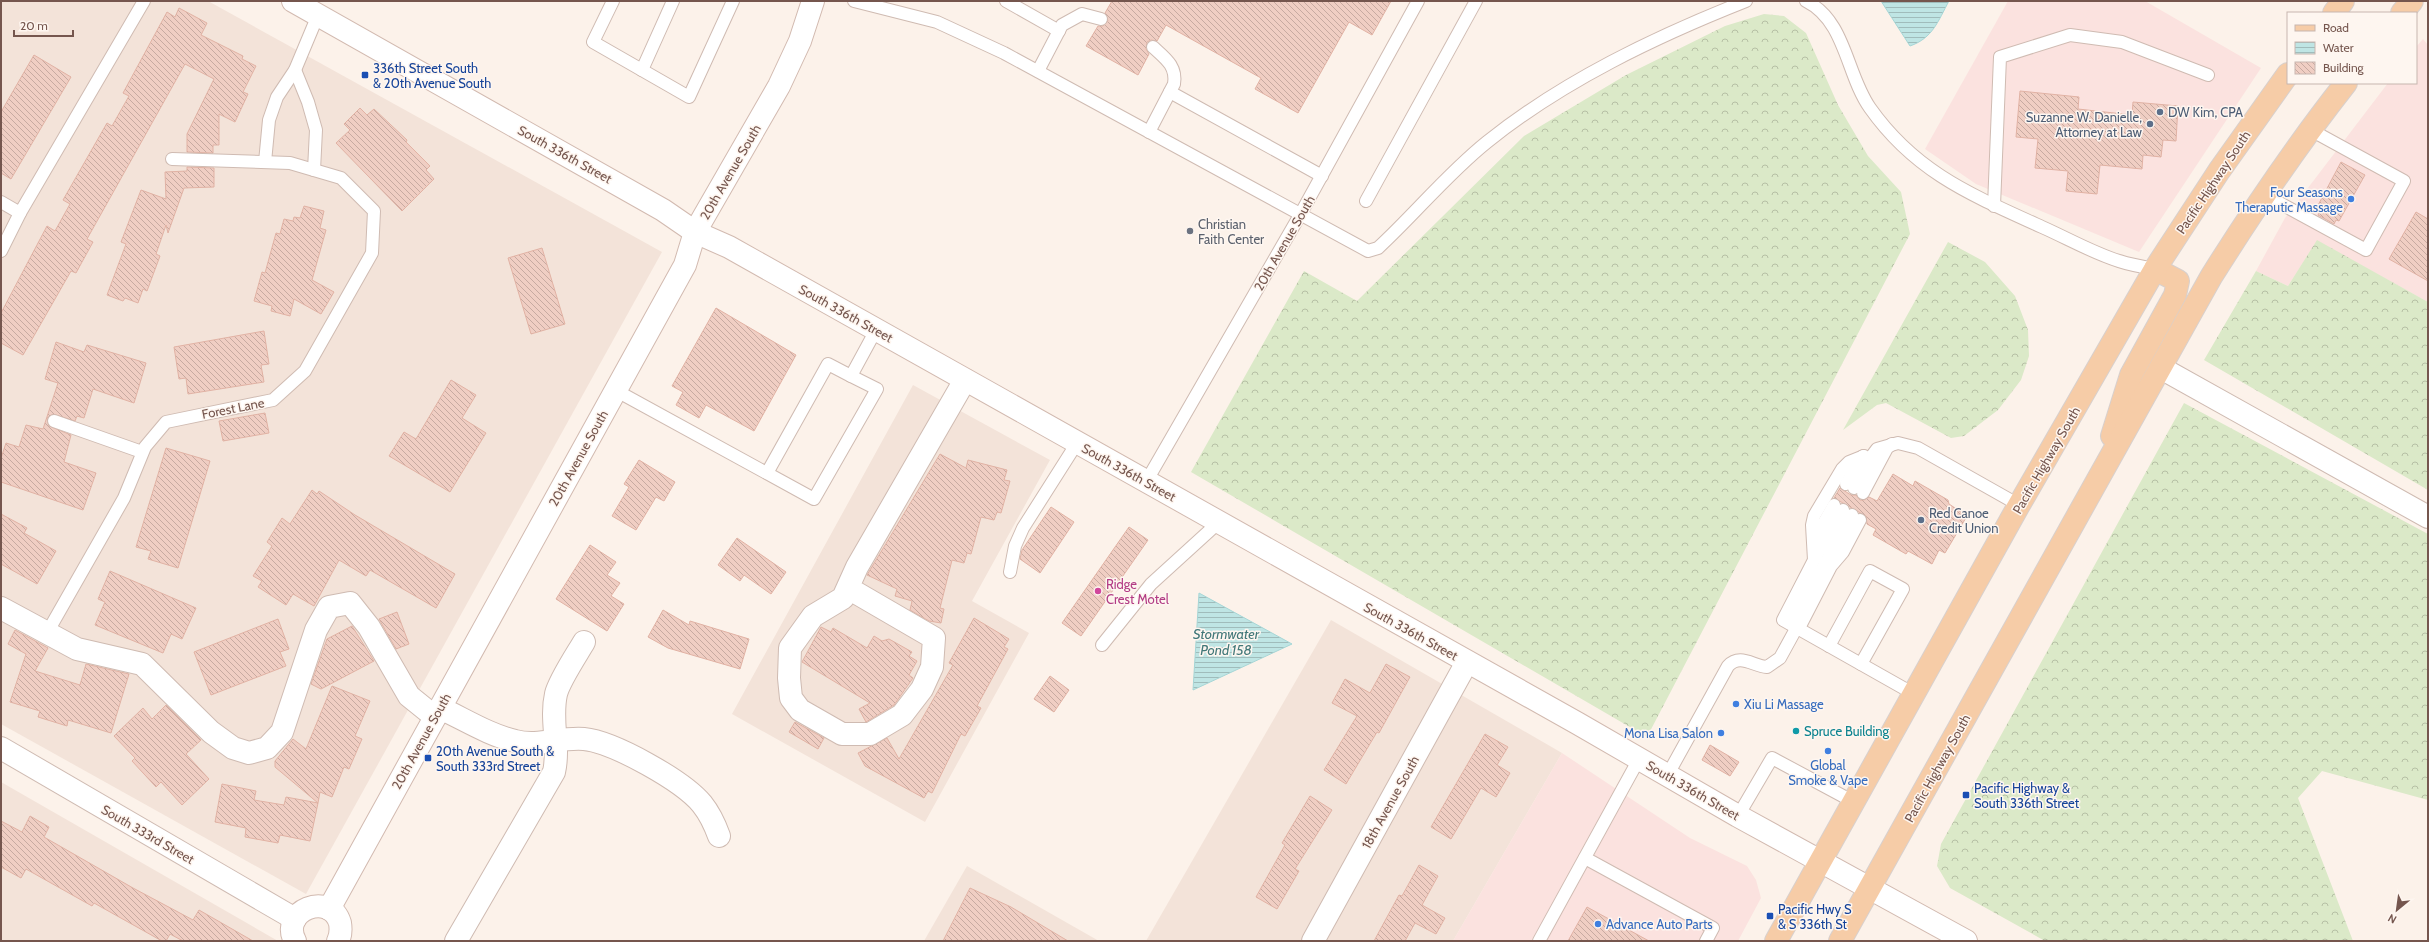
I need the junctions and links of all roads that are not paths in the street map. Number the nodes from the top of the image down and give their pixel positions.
1 (144, 1) edge
2 (293, 1) edge
3 (613, 1) edge
4 (673, 1) edge
5 (732, 1) edge
6 (813, 1) edge
7 (854, 1) edge
8 (1006, 1) edge
9 (1418, 1) edge
10 (1476, 1) edge
11 (1746, 1) edge
12 (1806, 1) edge
13 (2343, 1) edge
14 (2412, 1) edge
15 (2335, 12) edge
16 (2403, 12) edge
17 (318, 15) junction
18 (1102, 19) dead end
19 (1059, 31) junction
20 (1153, 47) dead end
21 (295, 70) junction
22 (642, 70) junction
23 (1038, 71) junction
24 (2208, 75) dead end
25 (2287, 75) edge
26 (2345, 84) edge
27 (1170, 92) junction
28 (2309, 129) junction
29 (1149, 132) junction
30 (172, 159) dead end
31 (265, 162) junction
32 (314, 170) junction
33 (1322, 176) junction
34 (2263, 194) junction
35 (1366, 201) dead end
36 (1, 202) edge
37 (1994, 206) junction
38 (20, 213) junction
39 (1300, 215) junction
40 (695, 232) junction
41 (1, 251) edge
42 (2155, 270) junction
43 (876, 330) junction
44 (2160, 368) junction
45 (850, 376) junction
46 (965, 380) junction
47 (615, 390) junction
48 (54, 421) dead end
49 (1077, 443) junction
50 (1892, 444) junction
51 (1877, 449) junction
52 (142, 452) junction
53 (1864, 456) junction
54 (767, 473) junction
55 (2098, 479) junction
56 (1146, 482) junction
57 (1859, 491) junction
58 (2020, 505) junction
59 (2428, 517) edge
60 (1218, 523) junction
61 (1814, 560) junction
62 (1010, 572) dead end
63 (848, 588) junction
64 (1, 608) edge
65 (1793, 625) junction
66 (47, 633) junction
67 (584, 642) dead end
68 (1102, 645) dead end
69 (1829, 646) junction
70 (1467, 662) junction
71 (1861, 664) junction
72 (1914, 694) junction
73 (437, 712) junction
74 (557, 740) junction
75 (1, 748) edge
76 (1639, 759) junction
77 (1667, 776) junction
78 (1854, 802) junction
79 (1738, 816) junction
80 (719, 836) dead end
81 (1585, 858) junction
82 (1821, 862) junction
83 (1869, 888) junction
84 (329, 909) junction
85 (295, 918) junction
86 (295, 941) edge
87 (338, 941) edge
88 (456, 941) edge
89 (1313, 941) edge
90 (1539, 941) edge
91 (1706, 941) edge
92 (1776, 941) edge
93 (1840, 941) edge
94 (1966, 941) edge

1 - 38 lane
2 - 17 street, South 336th Street
3 - 22 lane
4 - 22 lane
5 - 22 lane
6 - 40 street, 20th Avenue South
7 - 23 lane
8 - 19 lane
9 - 33 lane, 20th Avenue South
10 - 35 lane
11 - 39 lane
12 - 37 lane
13 - 15 main road
14 - 16 main road
17 - 21 lane
17 - 40 street, South 336th Street
18 - 19 lane
19 - 23 lane
20 - 27 lane
21 - 31 lane
21 - 32 lane
23 - 29 lane
24 - 37 lane
25 - 42 main road, Pacific Highway South
26 - 28 main road, Pacific Highway South
27 - 29 lane
27 - 33 lane
28 - 34 main road, Pacific Highway South
28 - 34 lane
29 - 39 lane
30 - 31 lane, Forest Lane
31 - 32 lane, Forest Lane
32 - 52 lane, Forest Lane
33 - 39 lane, 20th Avenue South
34 - 44 main road, Pacific Highway South
36 - 38 lane
37 - 42 lane
38 - 41 lane
39 - 56 lane, 20th Avenue South
40 - 43 street, South 336th Street
40 - 47 street, 20th Avenue South
42 - 55 main road
42 - 58 main road, Pacific Highway South
43 - 45 lane
43 - 46 street, South 336th Street
44 - 55 main road, Pacific Highway South
44 - 59 street
45 - 54 lane
45 - 54 lane
46 - 49 street, South 336th Street
46 - 63 street
47 - 54 lane
47 - 73 street, 20th Avenue South
48 - 52 lane
49 - 56 street, South 336th Street
49 - 62 lane
50 - 51 lane
50 - 57 lane
50 - 58 lane
51 - 53 lane
51 - 57 lane
52 - 66 lane, Forest Lane
53 - 57 lane
53 - 61 lane
55 - 83 main road, Pacific Highway South
56 - 60 street, South 336th Street
58 - 72 main road, Pacific Highway South
60 - 68 lane
60 - 70 street, South 336th Street
61 - 65 lane
61 - 65 lane
63 - 63 street
64 - 66 street
65 - 69 lane
65 - 77 lane
66 - 73 street
67 - 74 street
69 - 71 lane
69 - 71 lane
70 - 76 street, South 336th Street
70 - 89 street, 18th Avenue South
71 - 72 lane
72 - 78 main road, Pacific Highway South
73 - 74 street
73 - 84 street, 20th Avenue South
74 - 80 street
74 - 88 street
75 - 85 street, South 333rd Street
76 - 77 street, South 336th Street
76 - 81 lane
77 - 79 street, South 336th Street
78 - 79 lane
78 - 82 main road, Pacific Highway South
79 - 82 street, South 336th Street
81 - 90 lane
81 - 91 lane
82 - 83 street, South 336th Street
82 - 92 main road, Pacific Highway South
83 - 93 main road, Pacific Highway South
83 - 94 street, South 336th Street
84 - 85 street
84 - 87 street
85 - 86 street

